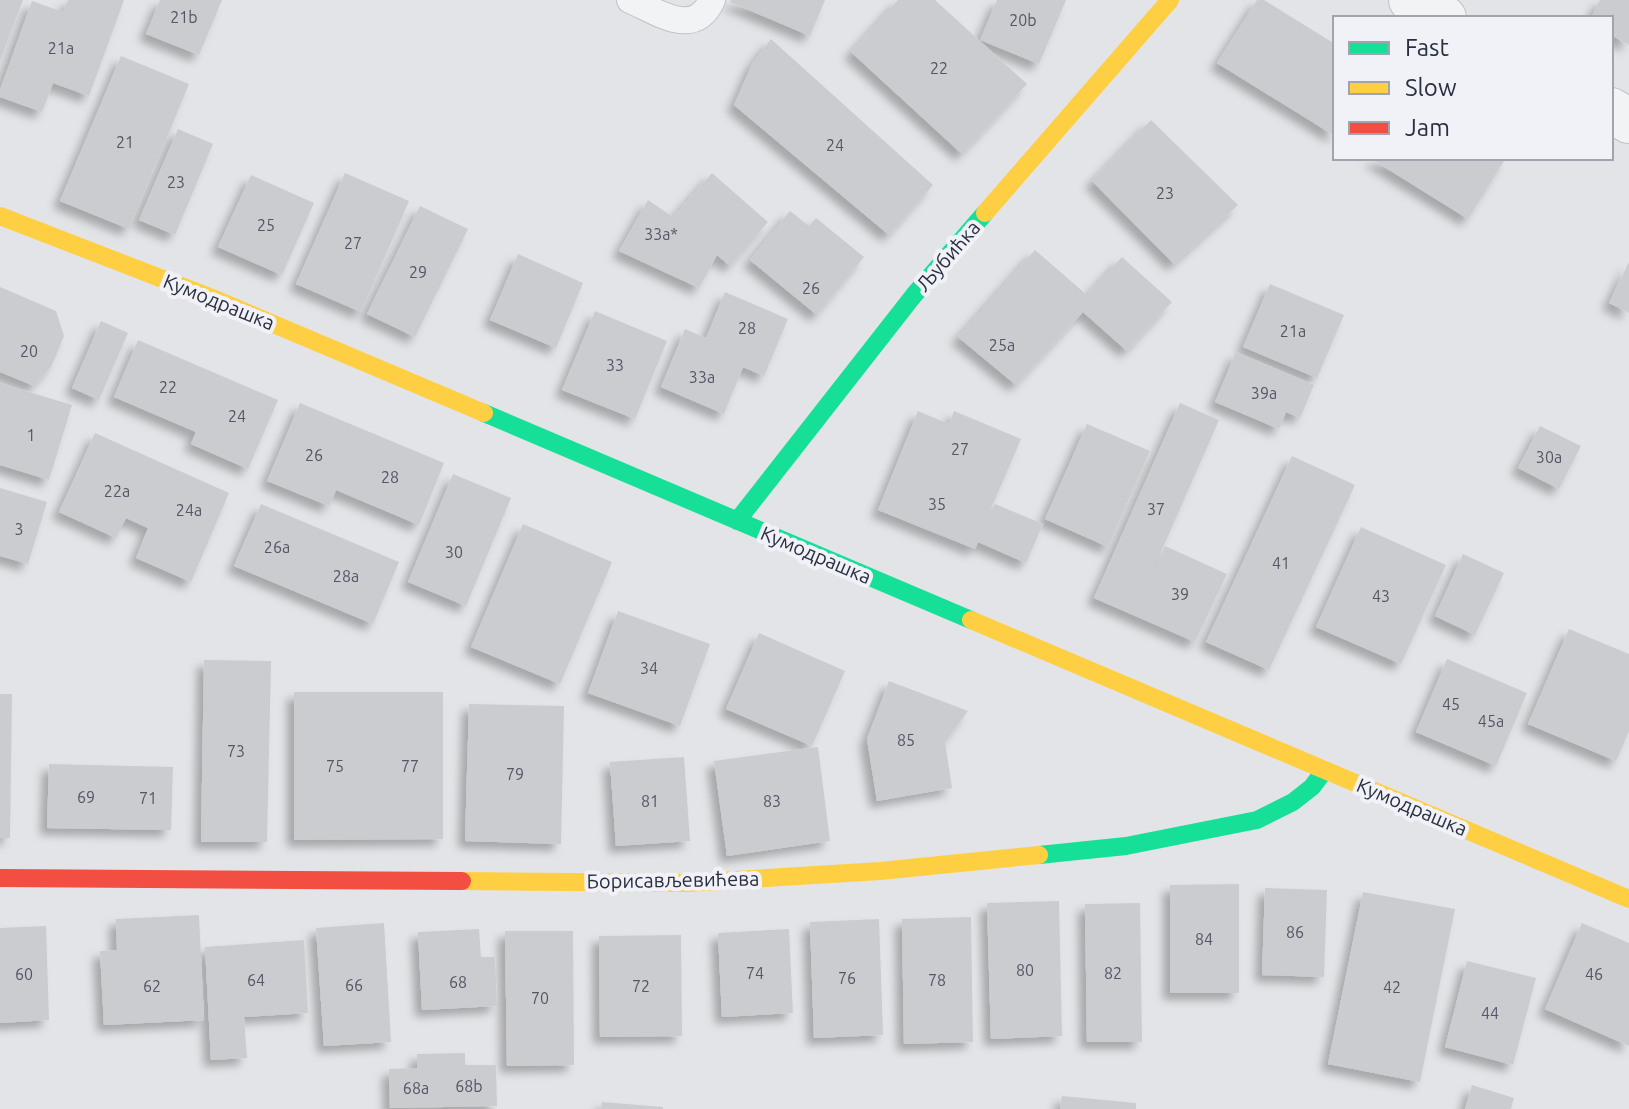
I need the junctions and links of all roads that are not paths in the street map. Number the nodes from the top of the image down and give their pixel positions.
1 (630, 0) edge
2 (712, 0) edge
3 (1170, 0) edge
4 (1411, 0) edge
5 (1440, 16) edge
6 (0, 216) edge
7 (737, 521) junction
8 (1324, 771) junction
9 (0, 878) edge
10 (1629, 899) edge

1 - 2 lane
3 - 7 street, Љубићка
4 - 5 street
6 - 7 street, Кумодрашка
7 - 8 street, Кумодрашка
8 - 9 street, Борисављевићева
8 - 10 street, Кумодрашка

